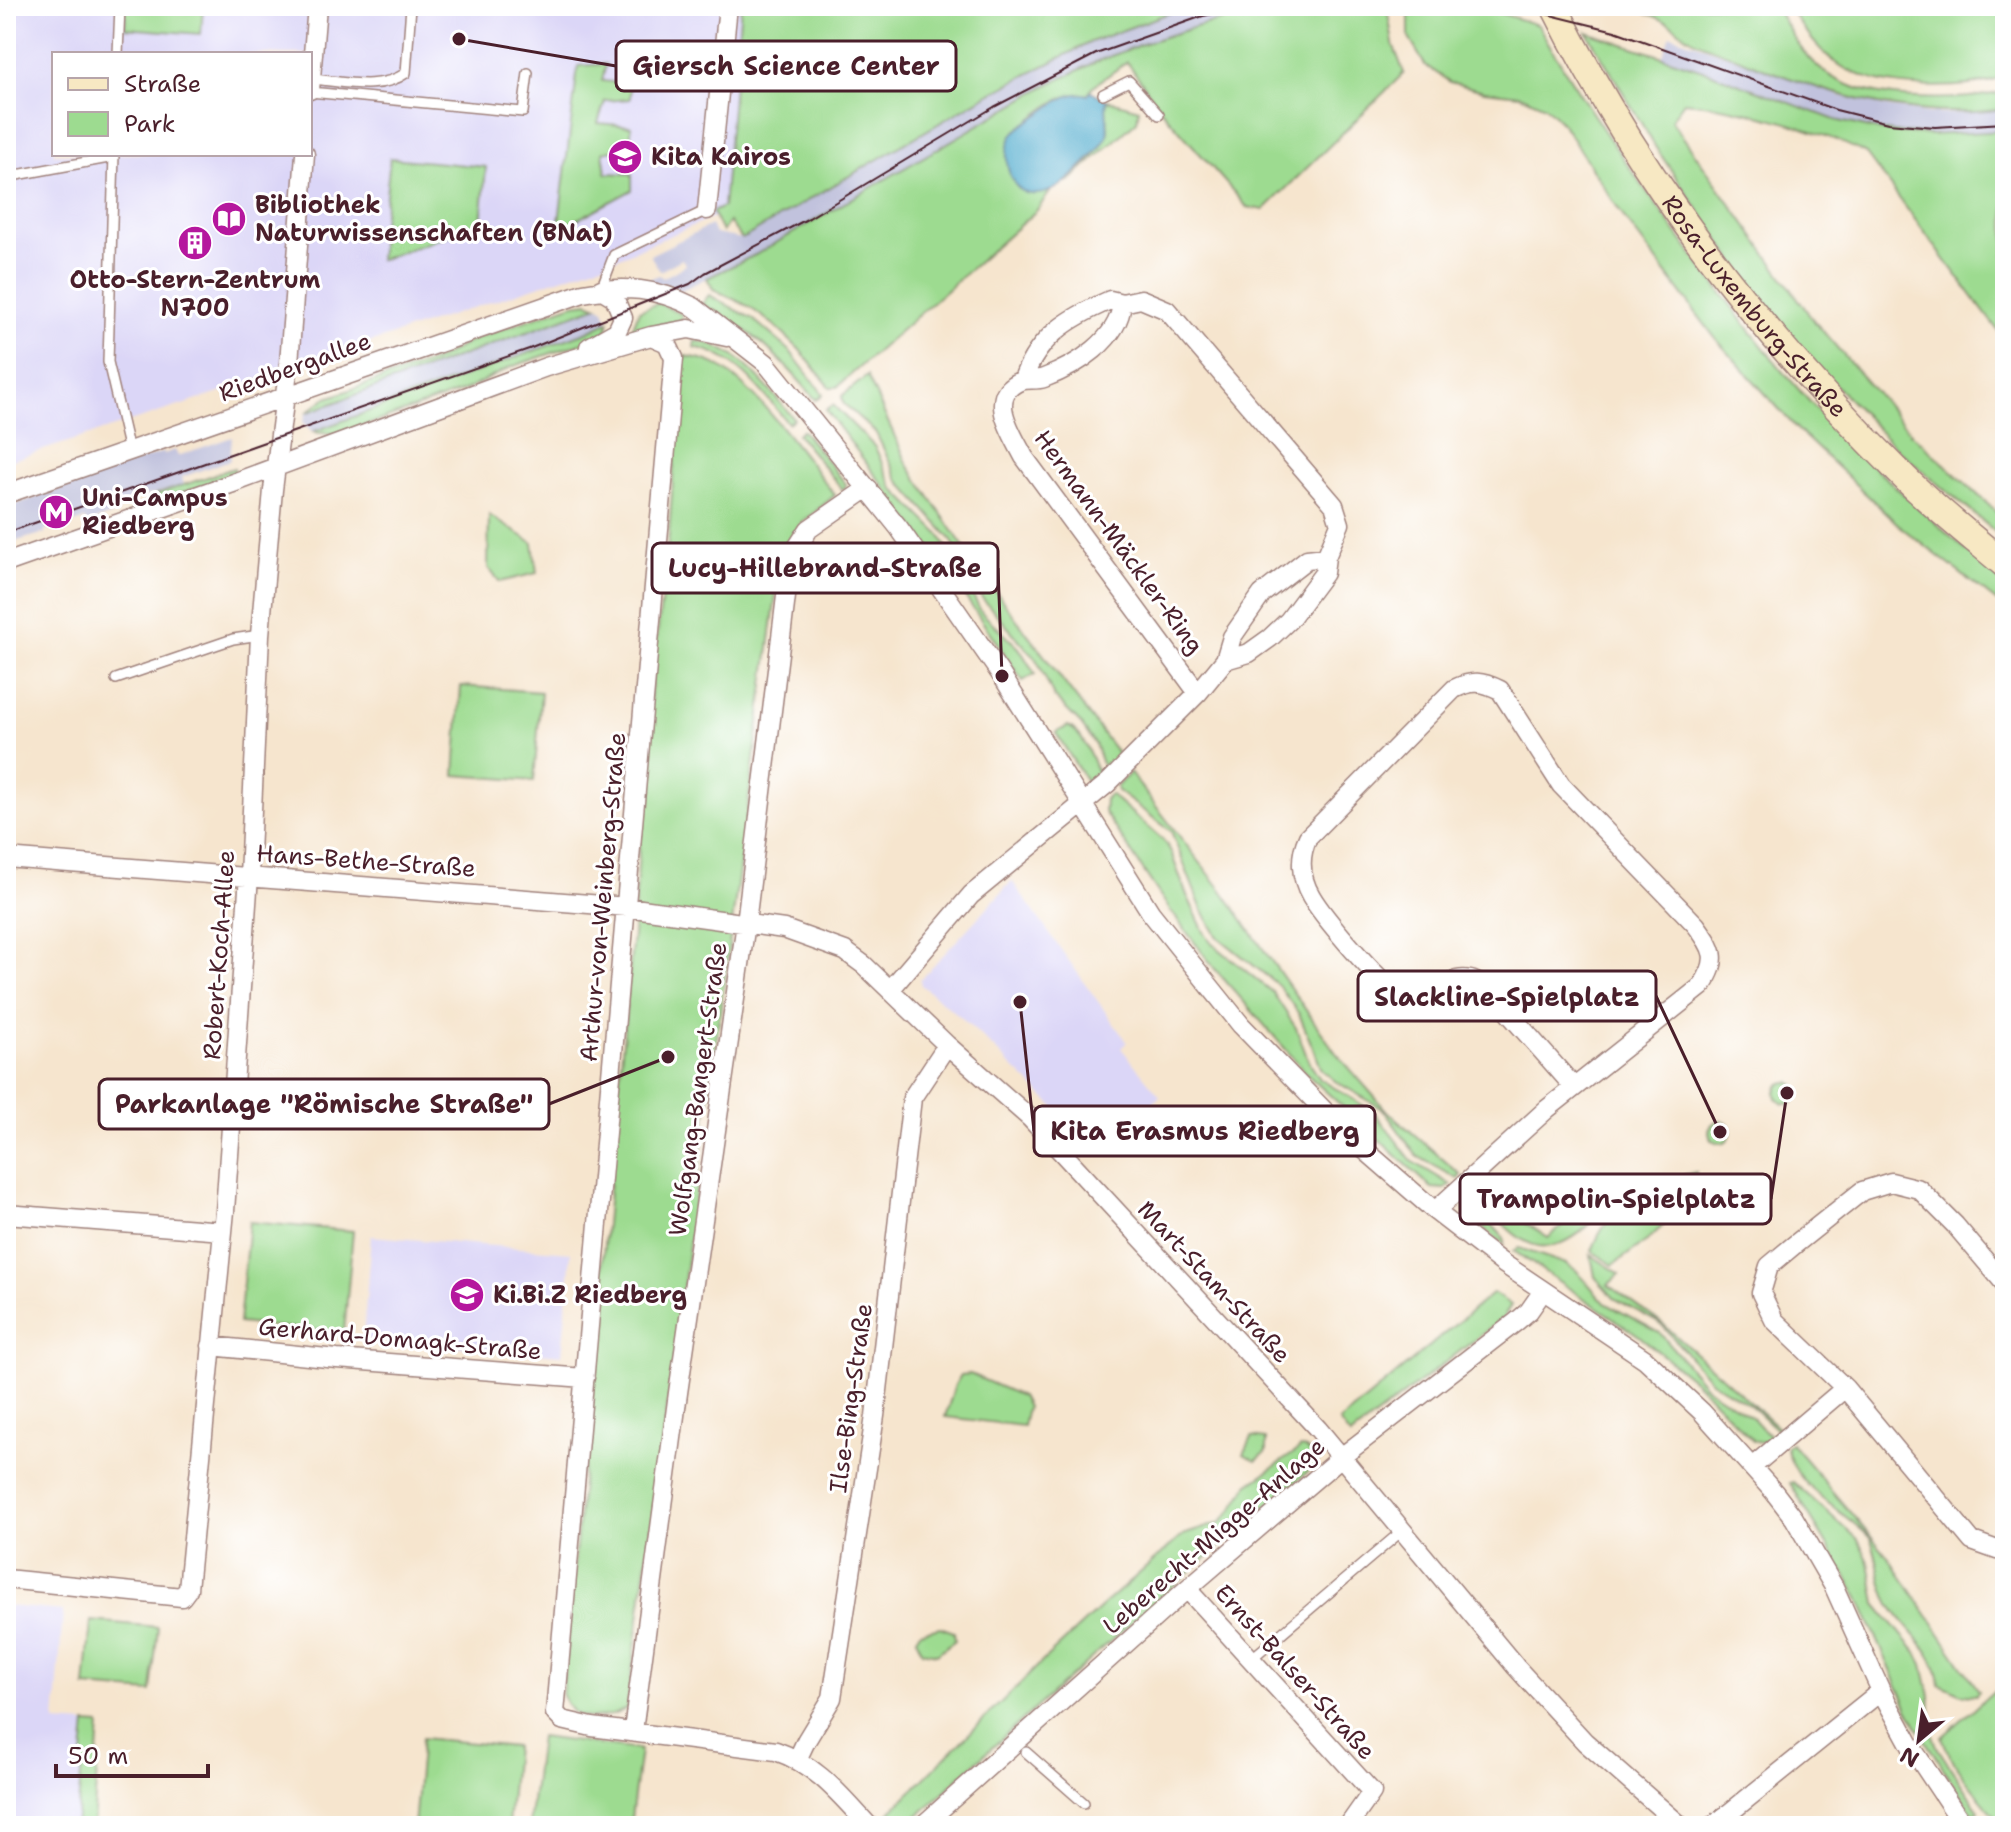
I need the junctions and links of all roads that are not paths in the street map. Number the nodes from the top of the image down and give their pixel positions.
1 (120, 6) edge
2 (317, 6) edge
3 (411, 6) edge
4 (728, 6) edge
5 (1554, 6) edge
6 (118, 52) edge
7 (312, 67) edge
8 (528, 73) dead end
9 (312, 79) edge
10 (312, 91) edge
11 (1103, 94) dead end
12 (1159, 115) dead end
13 (114, 156) edge
14 (305, 156) edge
15 (6, 177) edge
16 (707, 210) joint
17 (601, 289) junction
18 (1122, 303) junction
19 (651, 336) junction
20 (734, 338) junction
21 (567, 361) junction
22 (1023, 379) junction
23 (286, 396) junction
24 (129, 451) junction
25 (276, 467) junction
26 (868, 488) junction
27 (6, 494) edge
28 (1326, 557) junction
29 (6, 563) edge
30 (2005, 565) edge
31 (260, 635) junction
32 (1225, 660) junction
33 (116, 679) dead end
34 (1198, 693) junction
35 (1082, 806) junction
36 (6, 858) edge
37 (249, 876) junction
38 (627, 907) junction
39 (746, 923) junction
40 (890, 990) junction
41 (947, 1045) junction
42 (1574, 1087) junction
43 (1435, 1211) junction
44 (6, 1214) edge
45 (223, 1231) junction
46 (2005, 1284) edge
47 (1543, 1291) junction
48 (211, 1346) junction
49 (585, 1378) junction
50 (1845, 1388) junction
51 (1340, 1458) junction
52 (1752, 1467) junction
53 (1403, 1530) junction
54 (2005, 1549) edge
55 (6, 1579) edge
56 (1187, 1589) junction
57 (1251, 1659) junction
58 (1881, 1691) junction
59 (633, 1731) junction
60 (1026, 1752) dead end
61 (798, 1758) junction
62 (1084, 1803) dead end
63 (869, 1826) edge
64 (922, 1826) edge
65 (1348, 1826) edge
66 (1681, 1826) edge
67 (1713, 1826) edge
68 (1964, 1826) edge

1 - 6 lane
2 - 7 street
3 - 9 lane
4 - 16 street
5 - 30 main road, Rosa-Luxemburg-Straße
8 - 10 lane
11 - 12 lane
13 - 15 lane
13 - 24 lane
14 - 23 street, Robert-Koch-Allee
16 - 17 lane
17 - 20 street, Riedbergallee
17 - 21 street
17 - 23 street, Riedbergallee
18 - 22 street, Hermann-Mäckler-Ring
18 - 22 street
18 - 28 street, Hermann-Mäckler-Ring
19 - 20 street
19 - 21 street
19 - 38 street, Arthur-von-Weinberg-Straße
20 - 26 street, Riedbergallee
21 - 25 street
22 - 34 street, Hermann-Mäckler-Ring
23 - 24 street, Riedbergallee
23 - 25 street, Robert-Koch-Allee
24 - 27 street, Riedbergallee
25 - 29 street
25 - 31 street, Robert-Koch-Allee
26 - 35 street, Riedbergallee
26 - 39 street, Wolfgang-Bangert-Straße
28 - 32 street, Hermann-Mäckler-Ring
28 - 32 street, Hermann-Mäckler-Ring
31 - 33 lane
31 - 37 street, Robert-Koch-Allee
32 - 34 street, Hermann-Mäckler-Ring
34 - 35 street, Hermann-Mäckler-Ring
35 - 40 street, Hermann-Mäckler-Ring
35 - 43 street, Riedbergallee
36 - 37 street, Hans-Bethe-Straße
37 - 38 street, Hans-Bethe-Straße
37 - 45 street, Robert-Koch-Allee
38 - 39 street, Mart-Stam-Straße
38 - 49 street, Arthur-von-Weinberg-Straße
39 - 40 street, Mart-Stam-Straße
39 - 59 street, Wolfgang-Bangert-Straße
40 - 41 street, Mart-Stam-Straße
41 - 51 street, Mart-Stam-Straße
41 - 61 street, Ilse-Bing-Straße
42 - 42 street
42 - 43 street
43 - 47 street, Riedbergallee
44 - 45 street
45 - 48 street, Robert-Koch-Allee
46 - 50 street
47 - 51 street, Leberecht-Migge-Anlage
47 - 52 street, Riedbergallee
48 - 49 street, Gerhard-Domagk-Straße
48 - 55 street, Robert-Koch-Allee
49 - 59 street, Arthur-von-Weinberg-Straße
50 - 52 street
50 - 54 street
51 - 53 street, Mart-Stam-Straße
51 - 56 street, Leberecht-Migge-Anlage
52 - 58 street, Riedbergallee
53 - 57 lane
53 - 66 street, Mart-Stam-Straße
56 - 57 street, Ernst-Balser-Straße
56 - 64 street, Leberecht-Migge-Anlage
57 - 65 street, Ernst-Balser-Straße
58 - 67 street
58 - 68 street, Riedbergallee
59 - 61 street
60 - 62 lane
61 - 63 street

